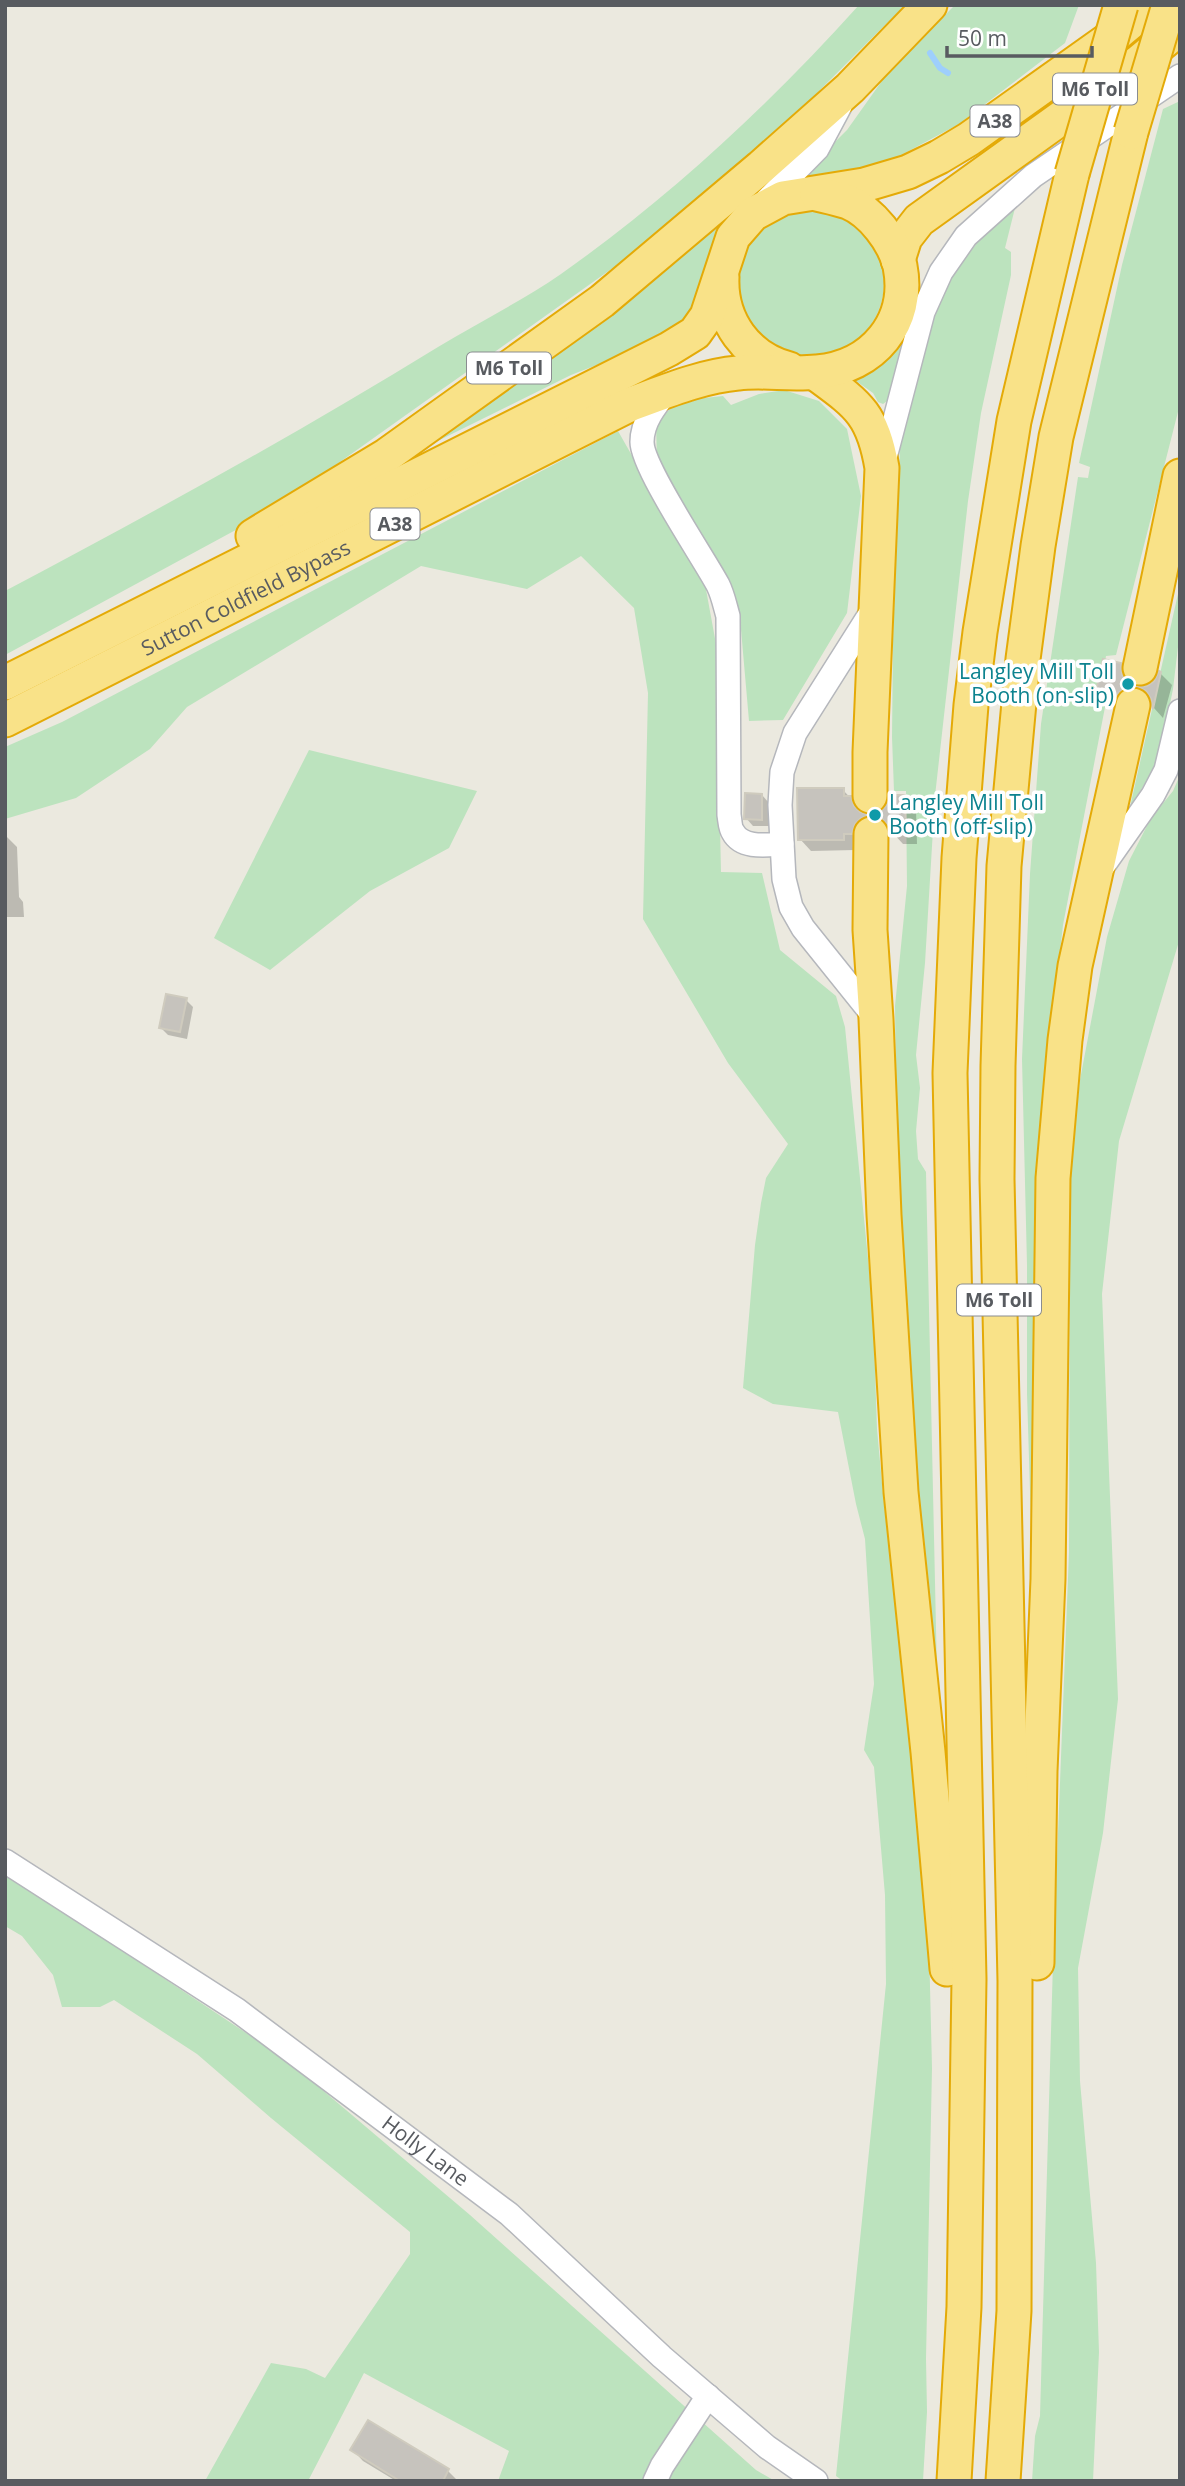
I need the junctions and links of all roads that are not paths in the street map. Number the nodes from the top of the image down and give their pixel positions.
1 (930, 5) edge
2 (1121, 5) edge
3 (1152, 5) edge
4 (1169, 5) edge
5 (1180, 27) edge
6 (1180, 76) edge
7 (850, 88) junction
8 (817, 194) junction
9 (753, 214) junction
10 (898, 260) junction
11 (722, 265) junction
12 (807, 372) junction
13 (668, 390) junction
14 (882, 468) junction
15 (1180, 476) edge
16 (877, 603) junction
17 (39, 666) junction
18 (1140, 668) dead end
19 (5, 683) edge
20 (1133, 705) dead end
21 (1180, 711) edge
22 (5, 720) edge
23 (870, 796) dead end
24 (872, 834) dead end
25 (782, 844) junction
26 (1093, 882) junction
27 (876, 1019) junction
28 (5, 1861) edge
29 (964, 2306) junction
30 (1014, 2311) junction
31 (708, 2396) junction
32 (655, 2481) edge
33 (816, 2481) edge
34 (954, 2481) edge
35 (1003, 2481) edge

1 - 7 highway, M6 Toll
2 - 29 highway, M6 Toll, bridge
3 - 8 highway, Sutton Coldfield Bypass / A38
4 - 30 highway, M6 Toll, bridge
5 - 10 highway, Sutton Coldfield Bypass / A38
6 - 14 street
7 - 9 street
7 - 17 highway, M6 Toll
8 - 9 highway, Sutton Coldfield Bypass / A38
8 - 10 highway, Sutton Coldfield Bypass / A38
9 - 11 highway, Sutton Coldfield Bypass / A38
10 - 12 highway, Sutton Coldfield Bypass / A38
11 - 12 highway, Sutton Coldfield Bypass / A38
11 - 17 highway, Sutton Coldfield Bypass / A38
12 - 13 highway, Sutton Coldfield Bypass / A38
12 - 14 highway
13 - 22 highway, Sutton Coldfield Bypass / A38
13 - 25 street
14 - 16 highway
15 - 18 highway
16 - 23 highway
16 - 25 street
17 - 19 highway, Sutton Coldfield Bypass / A38
20 - 26 highway, M6 Toll
21 - 26 street
24 - 27 highway
25 - 27 street
26 - 30 highway, M6 Toll
27 - 29 highway
28 - 31 street, Holly Lane
29 - 34 highway, M6 Toll
30 - 35 highway, M6 Toll
31 - 32 street
31 - 33 street, Holly Lane

